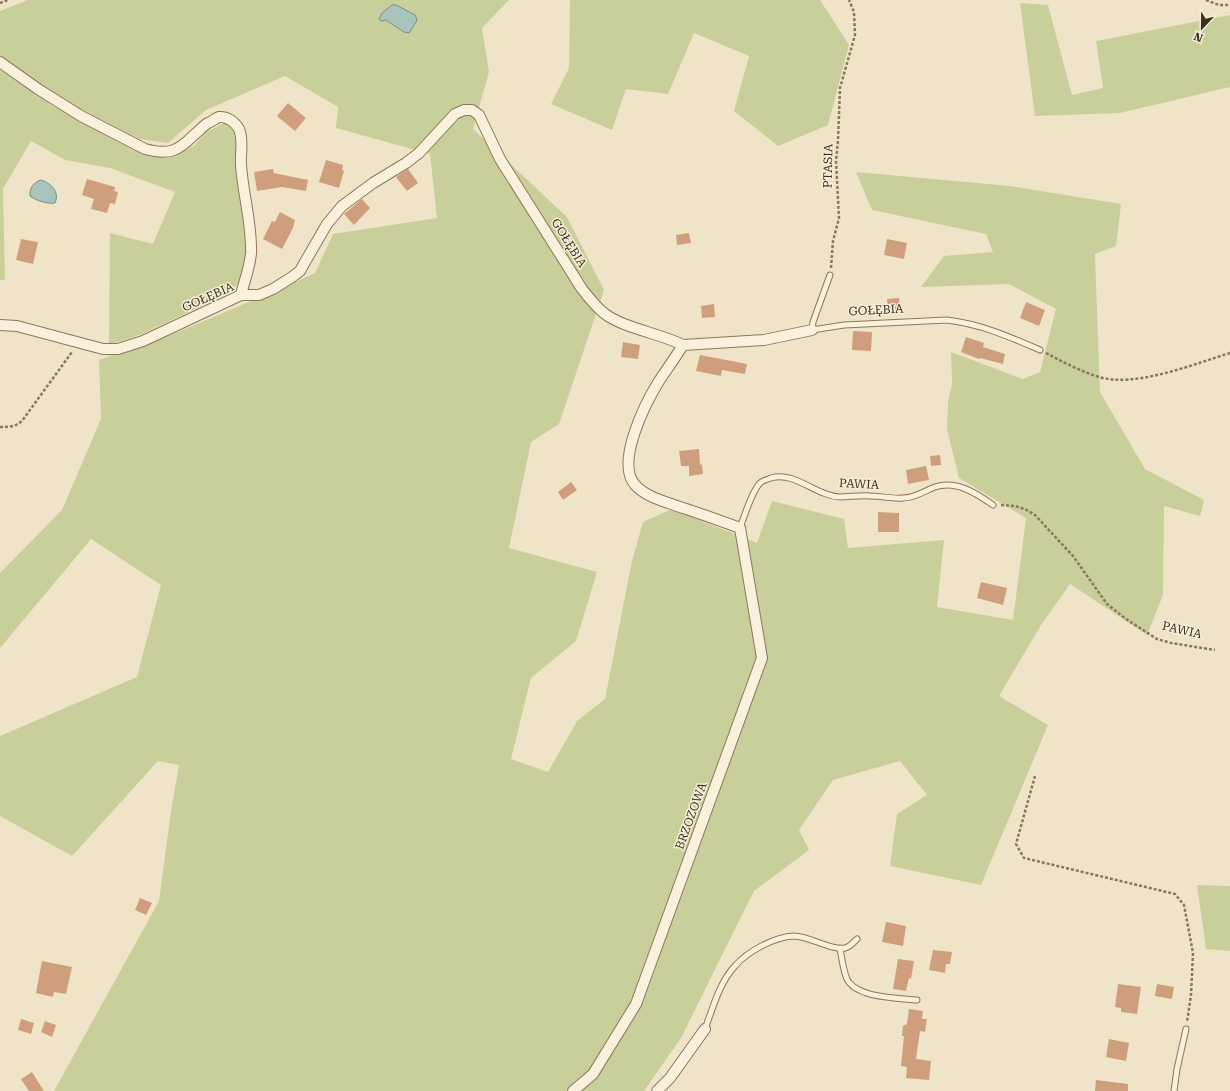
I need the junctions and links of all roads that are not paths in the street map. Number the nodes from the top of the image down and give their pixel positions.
1 (0, 62) edge
2 (830, 275) road end
3 (242, 295) junction
4 (0, 325) edge
5 (812, 330) junction
6 (682, 346) junction
7 (1040, 350) road end
8 (993, 505) road end
9 (740, 528) junction
10 (857, 939) dead end
11 (840, 948) junction
12 (917, 1000) dead end
13 (705, 1029) joint
14 (1186, 1029) road end
15 (573, 1091) edge
16 (657, 1091) edge
17 (1174, 1091) edge

1 - 3 street
2 - 5 lane
3 - 4 street, GOŁĘBIA
3 - 6 street, GOŁĘBIA
5 - 6 street, GOŁĘBIA
5 - 7 lane, GOŁĘBIA
6 - 9 street
8 - 9 lane, PAWIA
9 - 15 street, BRZOZOWA
10 - 11 lane
11 - 12 lane
11 - 13 lane
13 - 16 street
14 - 17 lane

